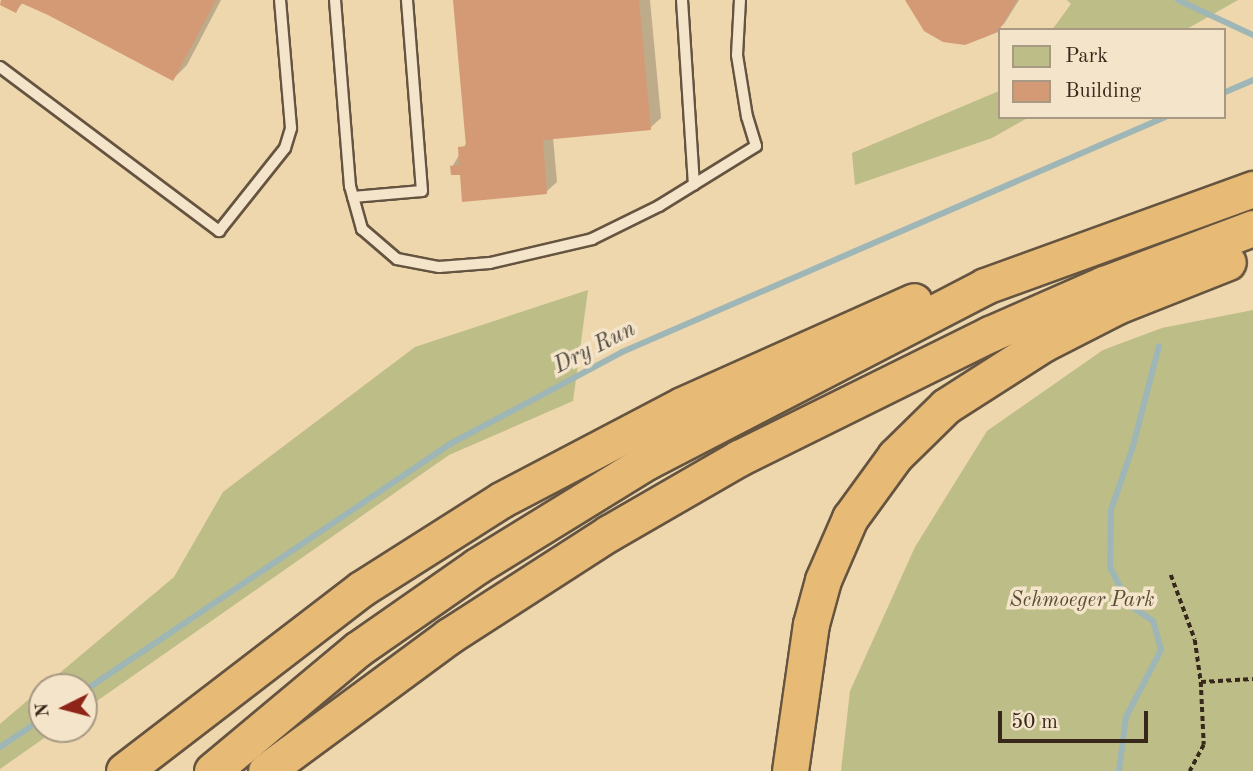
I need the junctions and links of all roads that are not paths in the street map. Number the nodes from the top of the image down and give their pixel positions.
1 (279, 0) edge
2 (335, 0) edge
3 (407, 0) edge
4 (682, 0) edge
5 (740, 0) edge
6 (0, 67) edge
7 (694, 184) junction
8 (1253, 188) edge
9 (354, 197) junction
10 (1253, 228) edge
11 (1253, 252) edge
12 (985, 286) junction
13 (260, 663) junction
14 (124, 771) edge
15 (131, 771) edge
16 (212, 771) edge
17 (266, 771) edge
18 (790, 771) edge

1 - 6 lane
2 - 9 lane
3 - 9 lane
4 - 7 lane
5 - 7 lane
7 - 9 lane
8 - 12 highway
10 - 17 highway
11 - 18 highway
12 - 13 highway
12 - 16 highway
13 - 14 highway
13 - 15 highway

